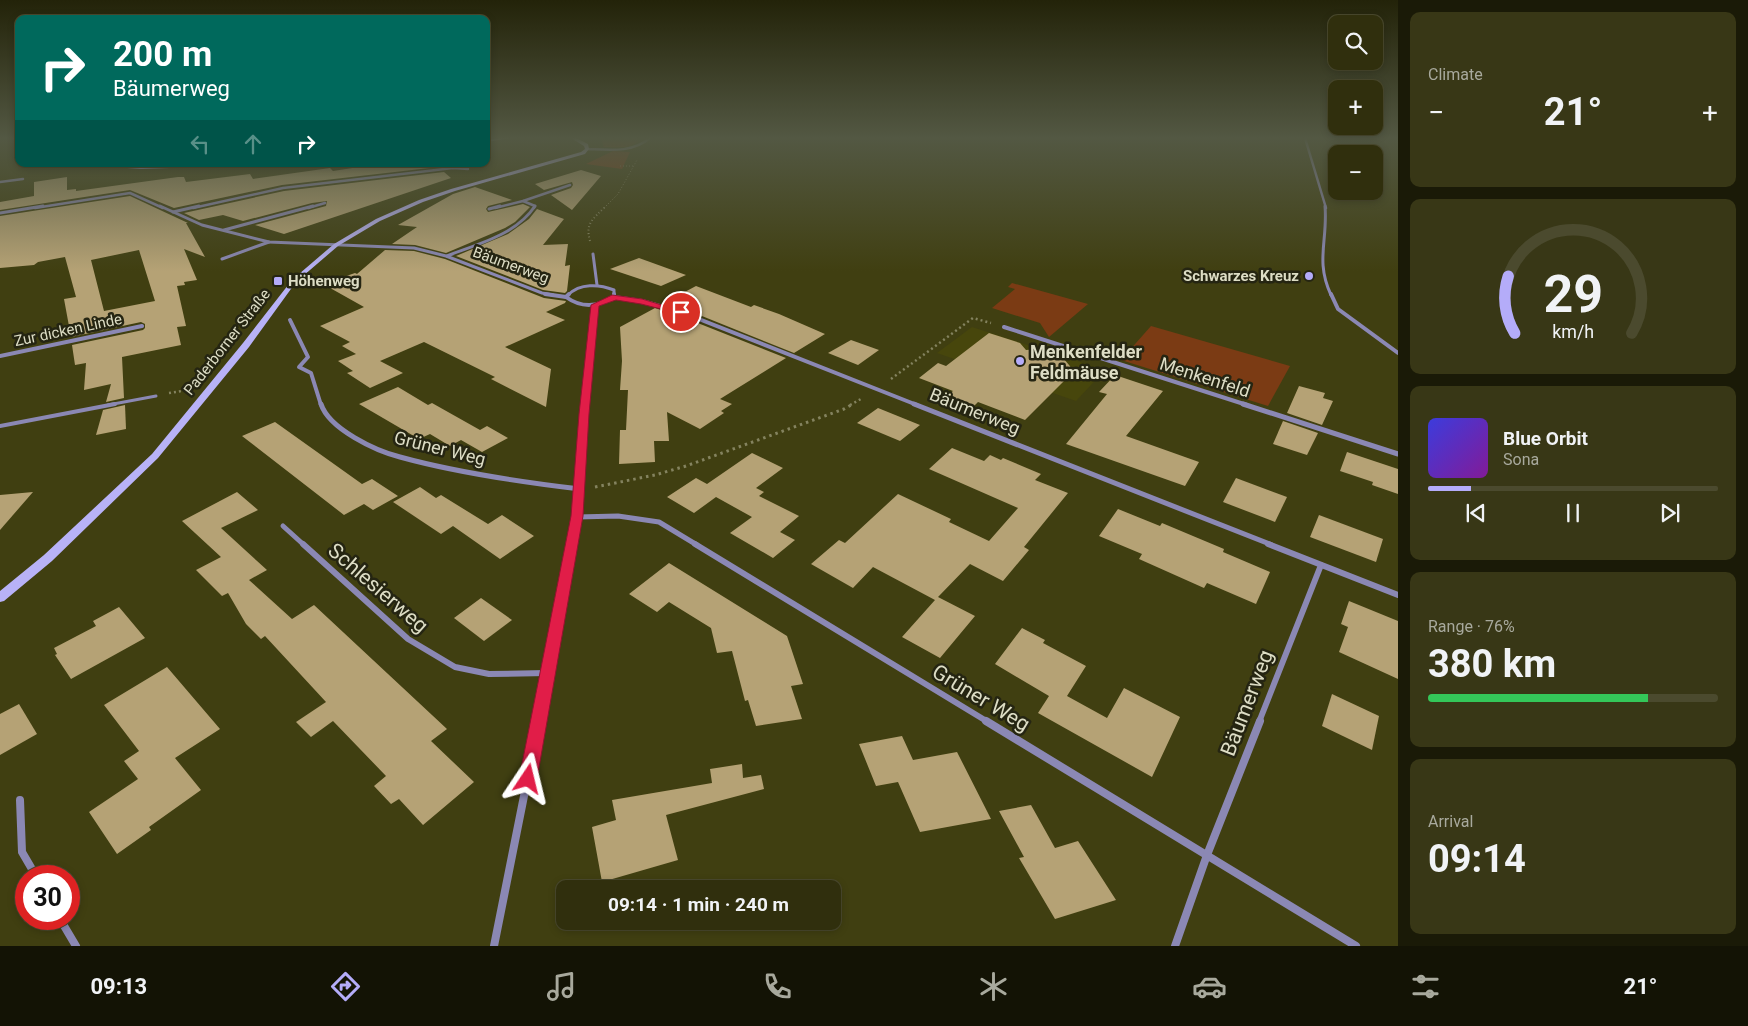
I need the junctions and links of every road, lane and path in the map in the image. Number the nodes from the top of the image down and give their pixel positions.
1 (333, 182) edge
2 (482, 182) edge
3 (624, 182) edge
4 (1318, 182) edge
5 (570, 185) dead end
6 (523, 201) junction
7 (325, 203) dead end
8 (489, 209) dead end
9 (172, 212) junction
10 (0, 213) edge
11 (221, 230) junction
12 (269, 242) junction
13 (336, 245) junction
14 (593, 254) joint
15 (446, 256) junction
16 (222, 259) dead end
17 (597, 285) junction
18 (566, 297) junction
19 (614, 297) junction
20 (595, 305) junction
21 (290, 320) dead end
22 (142, 326) dead end
23 (1004, 327) joint
24 (1398, 354) edge
25 (0, 356) edge
26 (878, 388) junction
27 (156, 396) dead end
28 (0, 426) edge
29 (1398, 454) edge
30 (580, 489) junction
31 (577, 518) junction
32 (283, 526) dead end
33 (1320, 565) junction
34 (1398, 595) edge
35 (0, 598) edge
36 (547, 673) junction
37 (20, 800) dead end
38 (1207, 855) junction
39 (30, 865) edge
40 (67, 930) edge
41 (76, 946) edge
42 (494, 946) edge
43 (1175, 946) edge
44 (1356, 946) edge

1 - 9 street
2 - 13 main road, Paderborner Straße
3 - 14 path
4 - 24 street
5 - 6 street
6 - 8 street
6 - 15 street, Bäumerweg
7 - 11 street
9 - 10 street
9 - 11 street
11 - 12 street
12 - 13 street
12 - 16 street
13 - 15 street, Bäumerweg
13 - 35 main road, Paderborner Straße
14 - 17 street
15 - 18 street, Bäumerweg
17 - 18 street
17 - 19 street
18 - 20 street, Bäumerweg
19 - 20 street
19 - 26 street, Bäumerweg
20 - 30 street
21 - 30 street, Grüner Weg
22 - 25 street, Zur dicken Linde
23 - 26 path
23 - 29 street, Menkenfeld
26 - 30 path
26 - 33 street, Bäumerweg
27 - 28 lane
30 - 31 street
31 - 36 street
31 - 38 street, Grüner Weg
32 - 36 street, Schlesierweg
33 - 34 street, Bäumerweg
33 - 38 street, Bäumerweg
36 - 42 street
37 - 39 street
38 - 43 street, Bäumerweg
38 - 44 street, Grüner Weg
40 - 41 street

